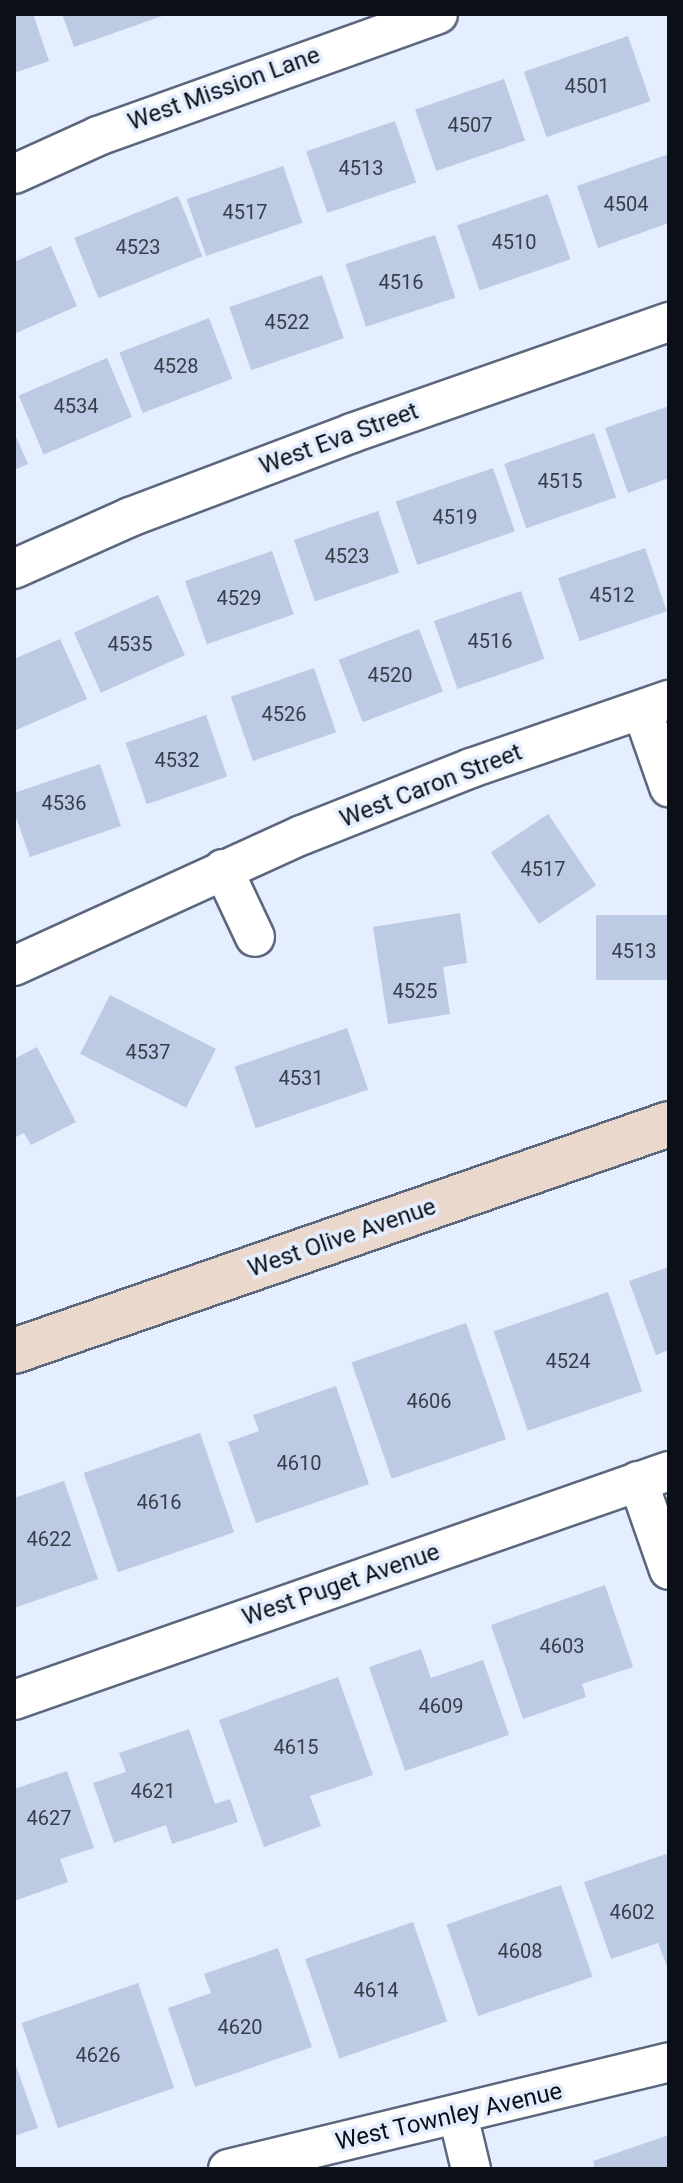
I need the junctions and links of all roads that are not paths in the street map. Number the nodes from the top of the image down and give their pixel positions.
1 (438, 14) edge
2 (14, 174) edge
3 (669, 322) edge
4 (14, 569) edge
5 (656, 705) edge
6 (669, 787) edge
7 (223, 869) junction
8 (255, 937) dead end
9 (14, 966) edge
10 (669, 1124) edge
11 (14, 1351) edge
12 (654, 1476) edge
13 (669, 1570) edge
14 (14, 1700) edge
15 (669, 2062) edge
16 (458, 2115) junction
17 (228, 2169) edge
18 (471, 2169) edge

1 - 2 street, West Mission Lane
3 - 4 street, West Eva Street
5 - 6 street, West Caron Street
5 - 7 street, West Caron Street
7 - 8 street
7 - 9 street, West Caron Street
10 - 11 main road, West Olive Avenue
12 - 13 street
12 - 14 street, West Puget Avenue
15 - 16 street, West Townley Avenue
16 - 17 street, West Townley Avenue
16 - 18 street

